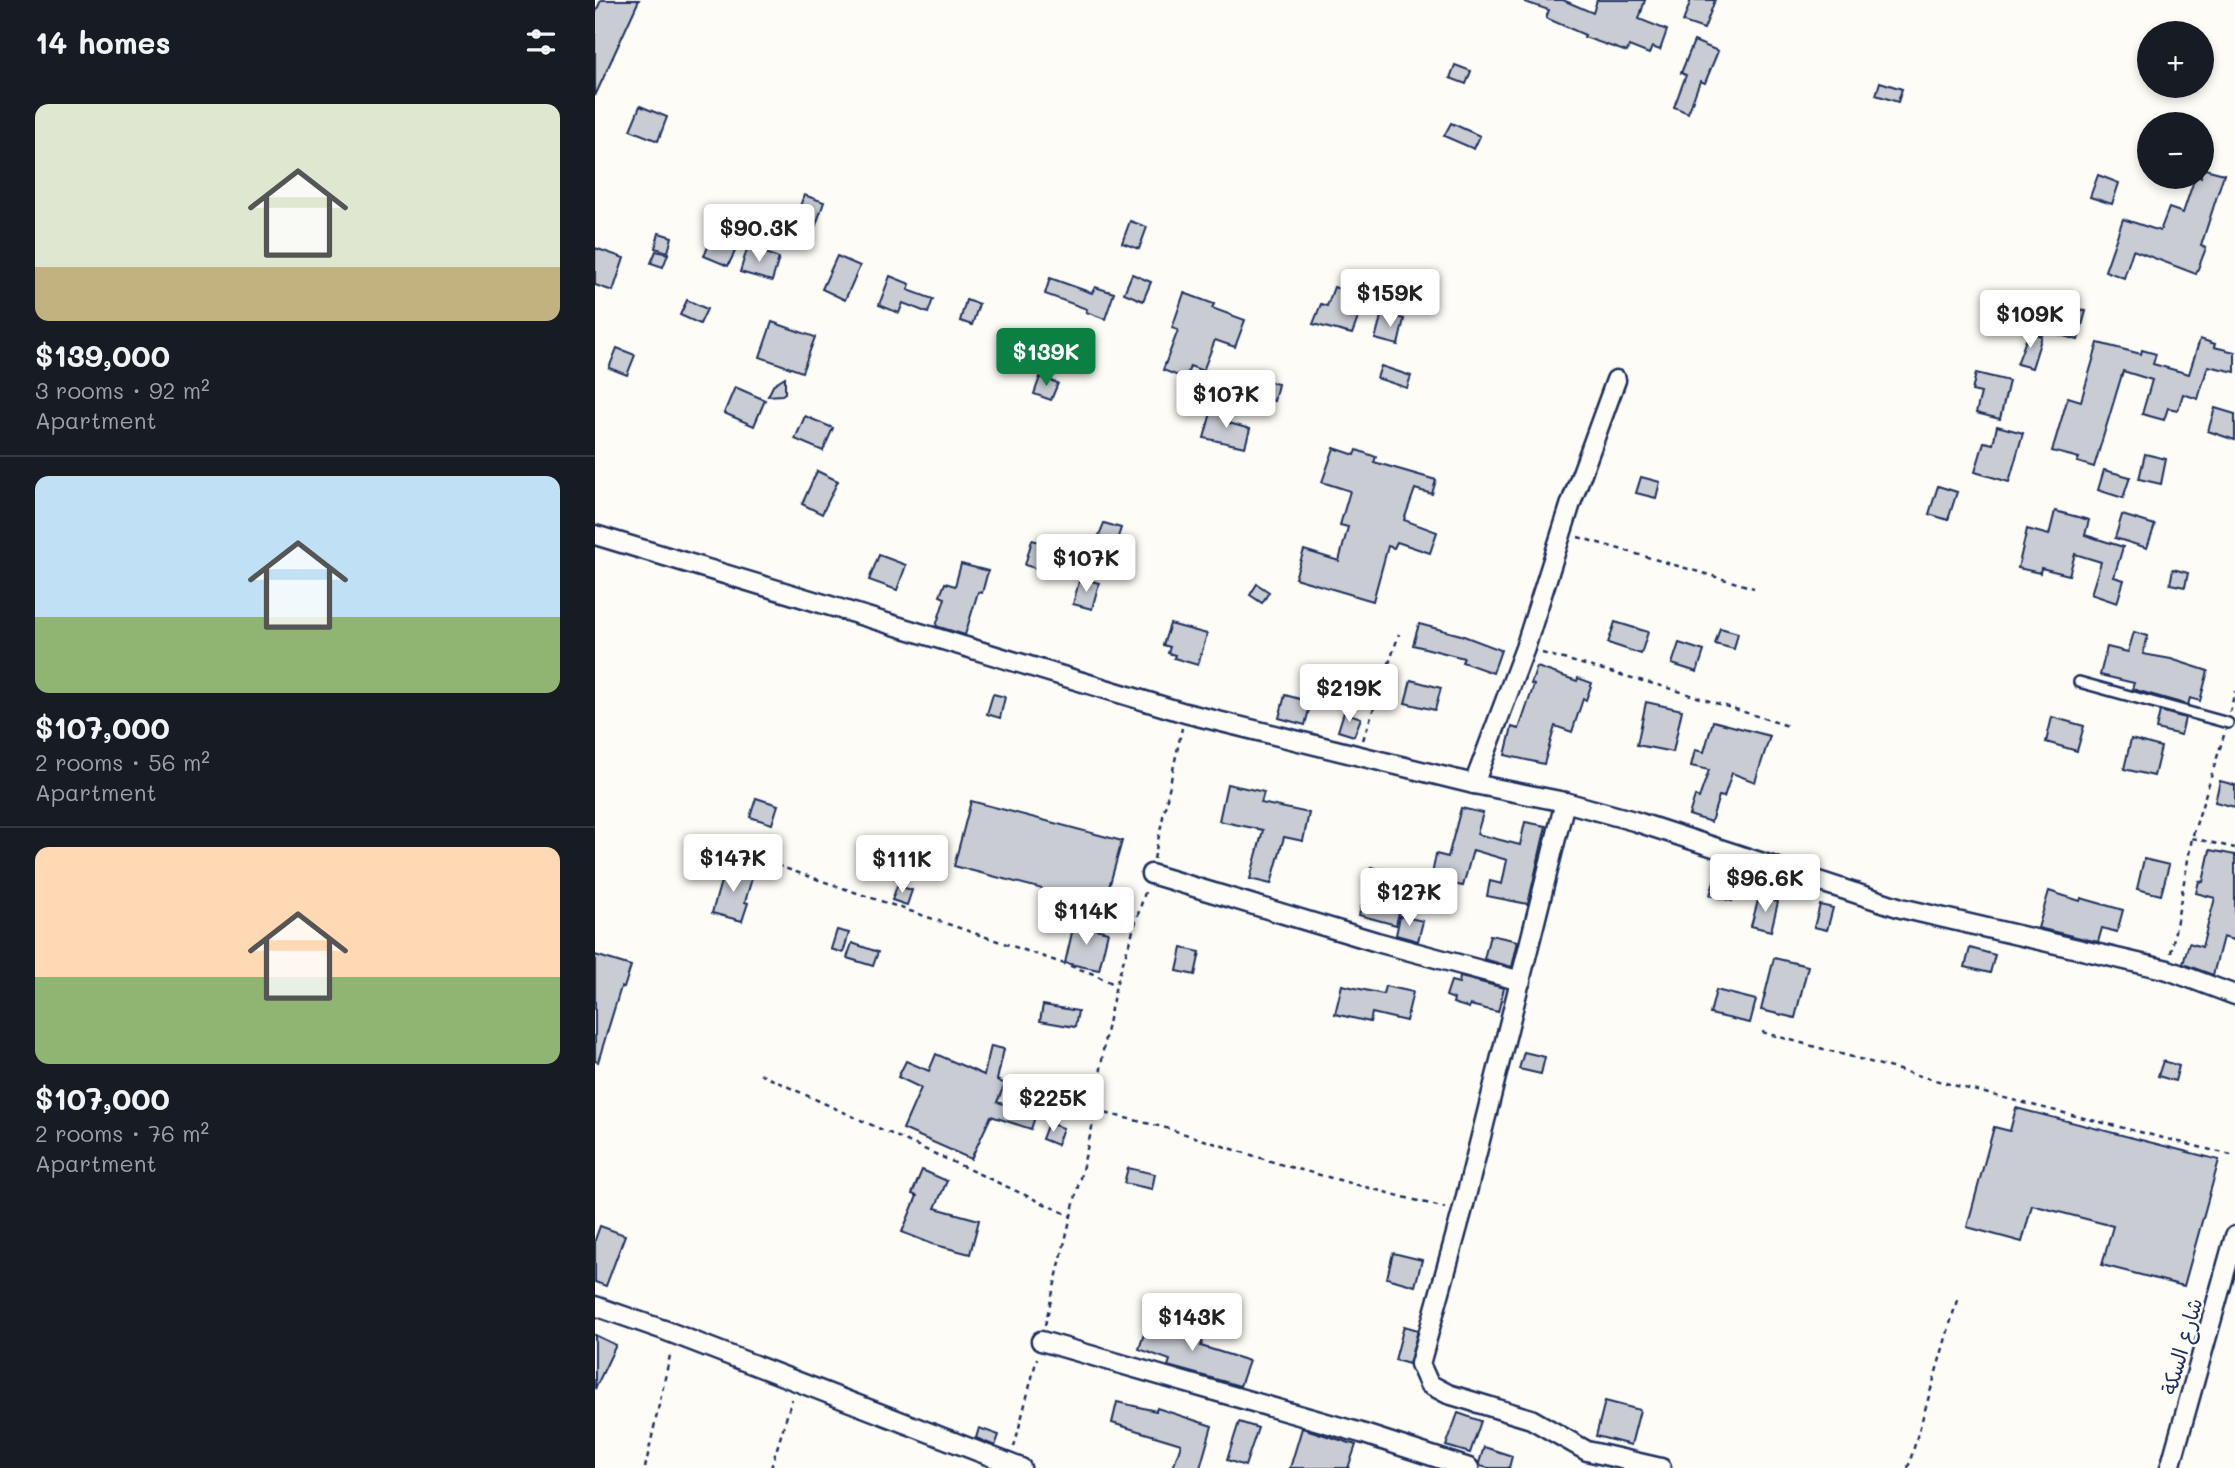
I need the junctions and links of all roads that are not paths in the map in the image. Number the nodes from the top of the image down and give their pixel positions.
1 (1616, 380) dead end
2 (595, 536) edge
3 (2079, 682) dead end
4 (2228, 723) road end
5 (1474, 784) junction
6 (1565, 802) junction
7 (1151, 874) road end
8 (1521, 981) junction
9 (2235, 995) edge
10 (2235, 1236) edge
11 (595, 1306) edge
12 (1041, 1341) road end
13 (1585, 1460) edge
14 (1015, 1466) edge
15 (1469, 1468) edge
16 (1661, 1468) edge
17 (2170, 1468) edge

1 - 5 street
2 - 5 street
3 - 4 lane
5 - 6 street
6 - 8 street
6 - 9 street
7 - 8 street
8 - 13 street
10 - 17 street, شارع السكة
11 - 14 street
12 - 15 street
13 - 16 street

